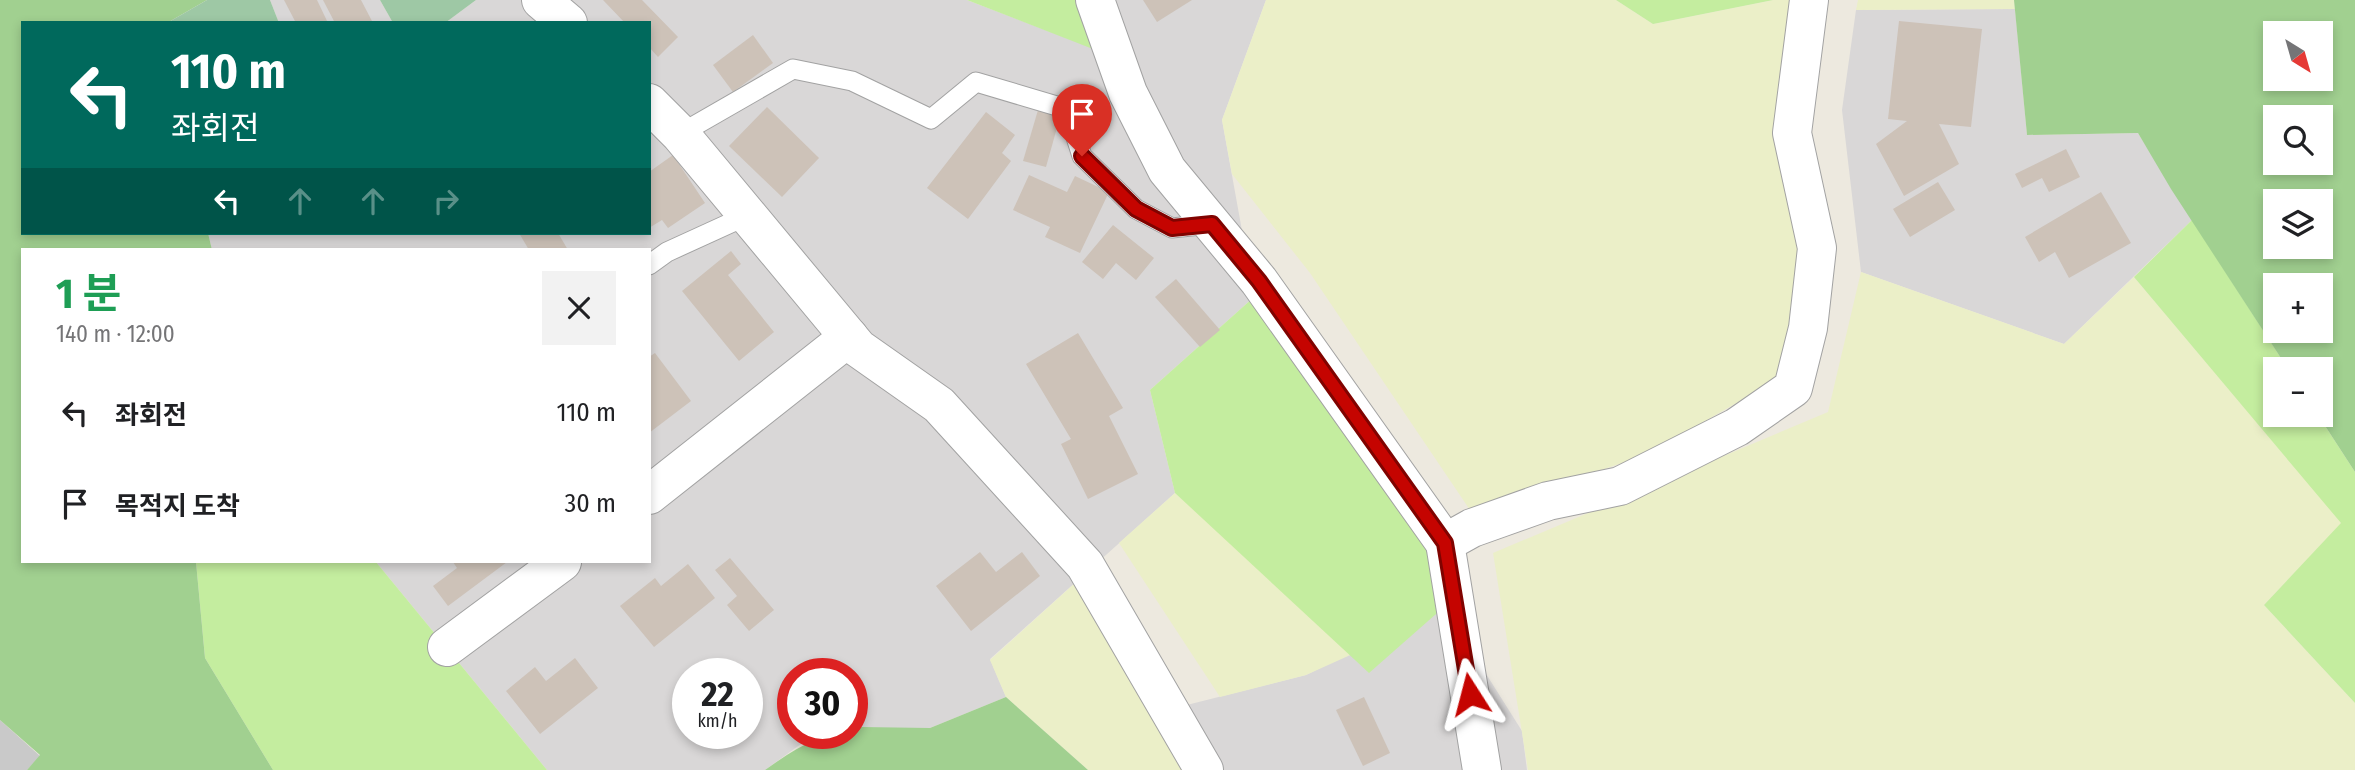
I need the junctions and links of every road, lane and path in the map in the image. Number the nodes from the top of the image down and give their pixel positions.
1 (541, 0) edge
2 (1095, 0) edge
3 (1809, 0) edge
4 (566, 21) edge
5 (651, 105) edge
6 (680, 134) junction
7 (748, 215) junction
8 (1212, 224) junction
9 (651, 263) edge
10 (849, 337) junction
11 (651, 493) edge
12 (1445, 543) junction
13 (561, 563) edge
14 (447, 647) dead end
15 (1204, 770) edge
16 (1482, 770) edge

1 - 4 street
2 - 8 street
3 - 12 street
5 - 6 street
6 - 7 street
6 - 8 lane
7 - 9 lane
7 - 10 street
8 - 12 street
10 - 11 street
10 - 15 street
12 - 16 street
13 - 14 street

